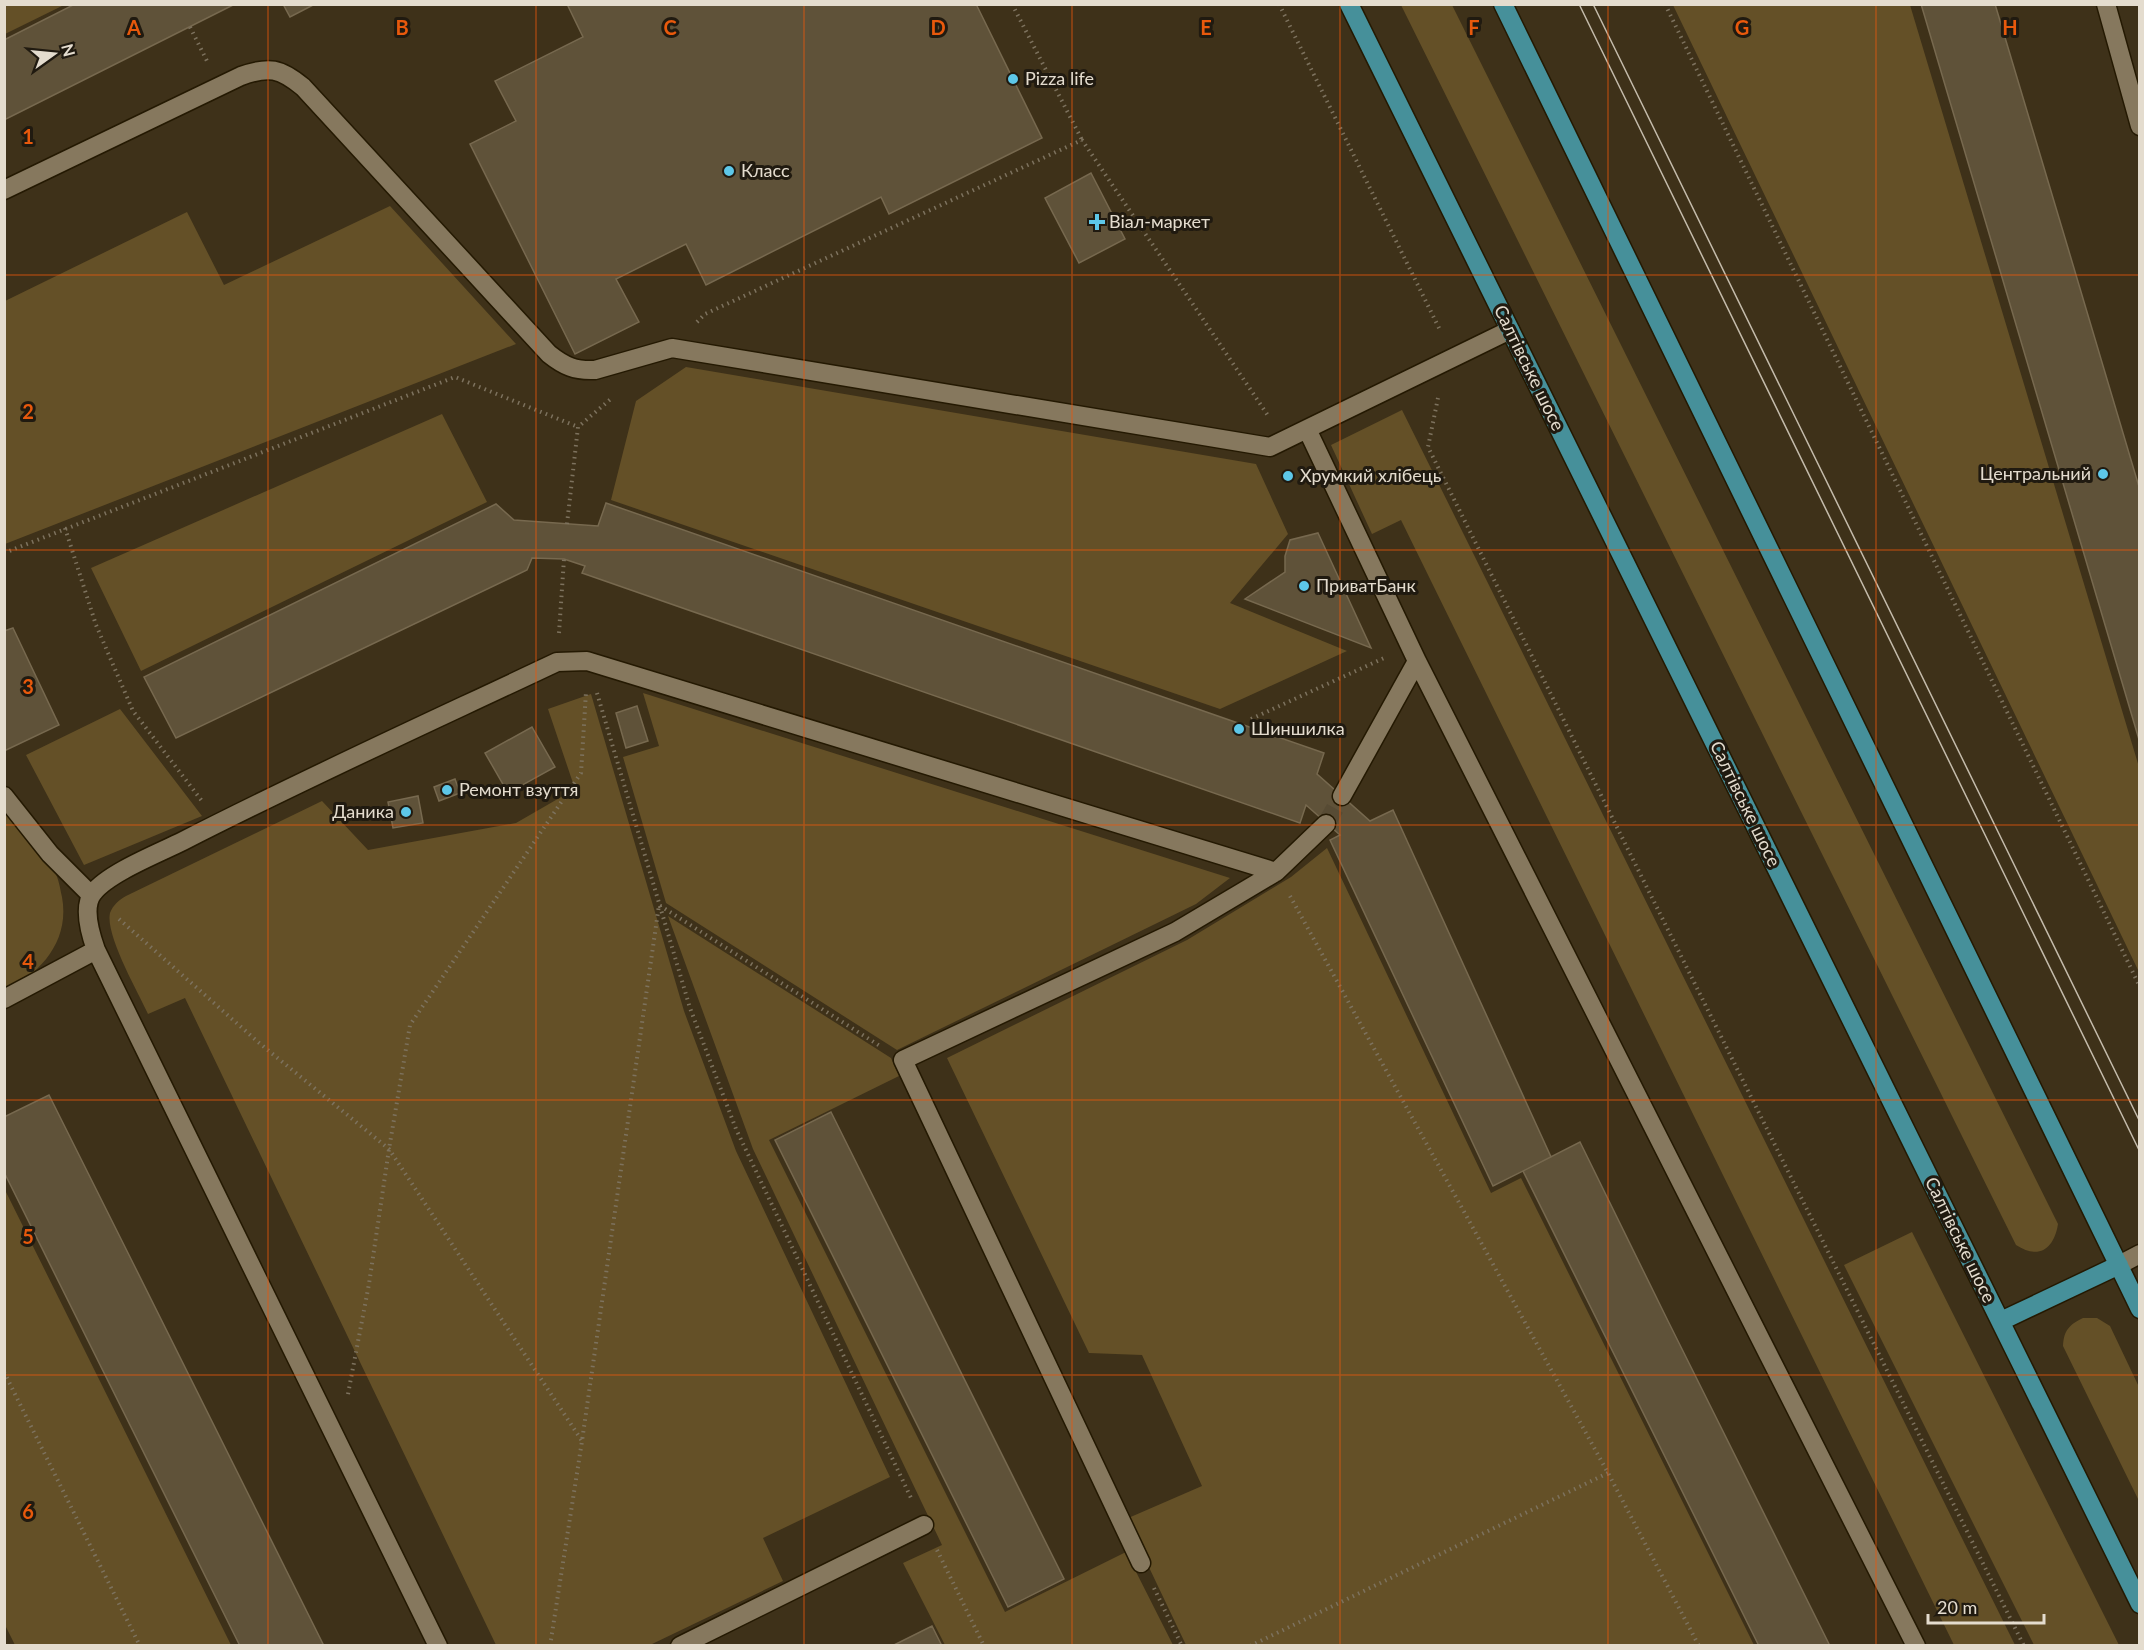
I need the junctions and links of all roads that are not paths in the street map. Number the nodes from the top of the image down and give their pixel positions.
1 (1349, 4) edge
2 (1503, 4) edge
3 (2106, 4) edge
4 (2139, 126) edge
5 (4, 190) edge
6 (1510, 330) junction
7 (1307, 429) junction
8 (1413, 653) junction
9 (4, 796) edge
10 (1342, 796) tunnel mouth
11 (1326, 824) tunnel mouth
12 (1276, 872) junction
13 (91, 895) junction
14 (96, 950) junction
15 (4, 999) edge
16 (2139, 1254) edge
17 (2119, 1265) junction
18 (2139, 1309) edge
19 (2001, 1321) junction
20 (924, 1525) road end
21 (1141, 1563) road end
22 (2139, 1604) edge
23 (438, 1646) edge
24 (680, 1646) edge
25 (1916, 1646) edge

1 - 6 main road, Салтівське шосе
2 - 17 main road
3 - 4 lane
5 - 7 lane
6 - 7 lane
6 - 19 main road, Салтівське шосе
7 - 8 lane
8 - 10 lane
8 - 25 lane
9 - 13 lane
11 - 12 lane
12 - 13 lane
12 - 21 lane
13 - 14 lane
14 - 15 lane
14 - 23 lane
16 - 17 lane
17 - 18 main road
17 - 19 main road
19 - 22 main road, Салтівське шосе
20 - 24 lane

